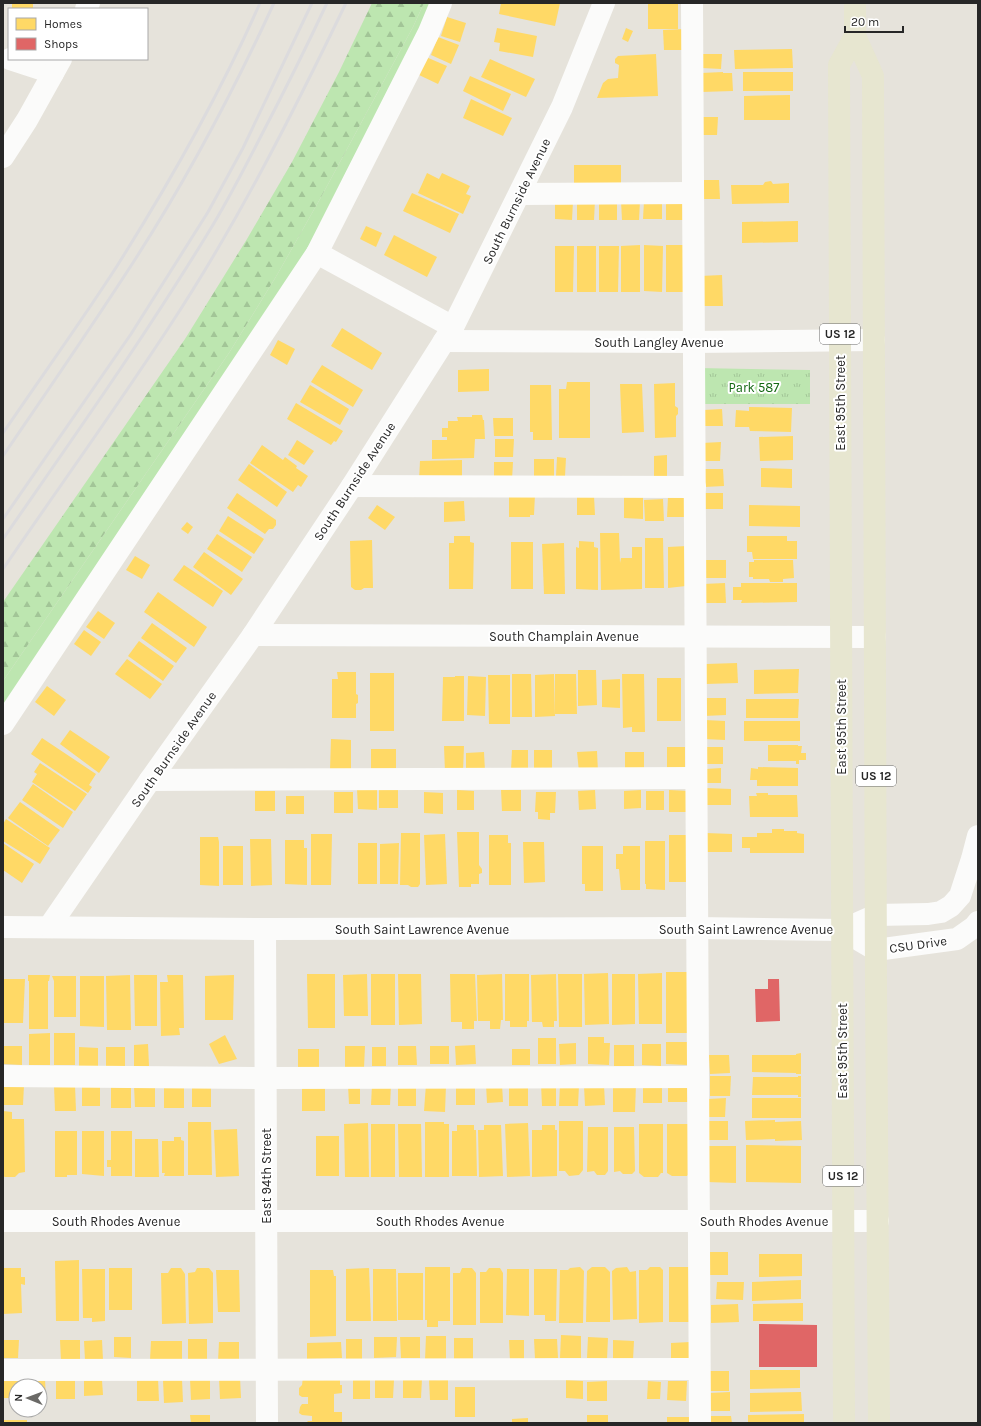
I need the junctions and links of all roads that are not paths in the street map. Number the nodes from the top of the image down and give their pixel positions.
1 (441, 3) edge
2 (604, 3) edge
3 (692, 3) edge
4 (855, 3) edge
5 (855, 36) junction
6 (17, 60) edge
7 (57, 66) edge
8 (3, 157) edge
9 (693, 193) junction
10 (520, 194) junction
11 (318, 254) junction
12 (449, 334) junction
13 (840, 340) junction
14 (874, 340) junction
15 (694, 342) junction
16 (352, 486) junction
17 (694, 487) junction
18 (253, 635) junction
19 (696, 637) junction
20 (840, 637) junction
21 (875, 637) junction
22 (3, 724) edge
23 (696, 778) junction
24 (150, 780) junction
25 (978, 836) edge
26 (876, 915) junction
27 (978, 922) edge
28 (3, 926) edge
29 (49, 927) junction
30 (697, 928) junction
31 (265, 929) junction
32 (842, 930) junction
33 (968, 938) edge
34 (876, 950) junction
35 (3, 1076) edge
36 (698, 1077) junction
37 (265, 1078) junction
38 (3, 1221) edge
39 (266, 1221) junction
40 (699, 1221) junction
41 (843, 1221) junction
42 (878, 1221) junction
43 (699, 1369) junction
44 (3, 1370) edge
45 (267, 1370) junction
46 (267, 1423) edge
47 (700, 1423) edge
48 (844, 1423) edge
49 (879, 1423) edge

1 - 11 street
2 - 10 street, South Burnside Avenue
3 - 9 street
4 - 5 main road, East 95th Street / US 12
5 - 13 main road, East 95th Street / US 12
5 - 14 main road, East 95th Street / US 12
6 - 7 street
7 - 8 street
9 - 10 street
9 - 15 street
10 - 12 street, South Burnside Avenue
11 - 12 street, South Langley Avenue
11 - 22 street
12 - 15 street, South Langley Avenue
12 - 16 street, South Burnside Avenue
13 - 14 street, South Langley Avenue
13 - 15 street, South Langley Avenue
13 - 20 main road, East 95th Street / US 12
14 - 21 main road, East 95th Street / US 12
15 - 17 street
16 - 17 street
16 - 18 street, South Burnside Avenue
17 - 19 street
18 - 19 street, South Champlain Avenue
18 - 24 street, South Burnside Avenue
19 - 20 street, South Champlain Avenue
19 - 23 street
20 - 21 street, South Champlain Avenue
20 - 32 main road, East 95th Street / US 12
21 - 26 main road, East 95th Street / US 12
23 - 24 street
23 - 30 street
24 - 29 street, South Burnside Avenue
25 - 26 street
26 - 32 street
26 - 34 main road, East 95th Street / US 12
27 - 33 street, CSU Drive
28 - 29 street, South Saint Lawrence Avenue
29 - 31 street, South Saint Lawrence Avenue
30 - 31 street, South Saint Lawrence Avenue
30 - 32 street, South Saint Lawrence Avenue
30 - 36 street
31 - 37 street, East 94th Street
32 - 34 street
32 - 41 main road, East 95th Street / US 12
33 - 34 street, CSU Drive
34 - 42 main road, East 95th Street / US 12
35 - 37 street
36 - 37 street
36 - 40 street
37 - 39 street, East 94th Street
38 - 39 street, South Rhodes Avenue
39 - 40 street, South Rhodes Avenue
39 - 45 street, East 94th Street
40 - 41 street, South Rhodes Avenue
40 - 43 street
41 - 42 street, South Rhodes Avenue
41 - 48 main road, East 95th Street / US 12
42 - 49 main road, East 95th Street / US 12
43 - 45 street
43 - 47 street
44 - 45 street
45 - 46 street, East 94th Street

